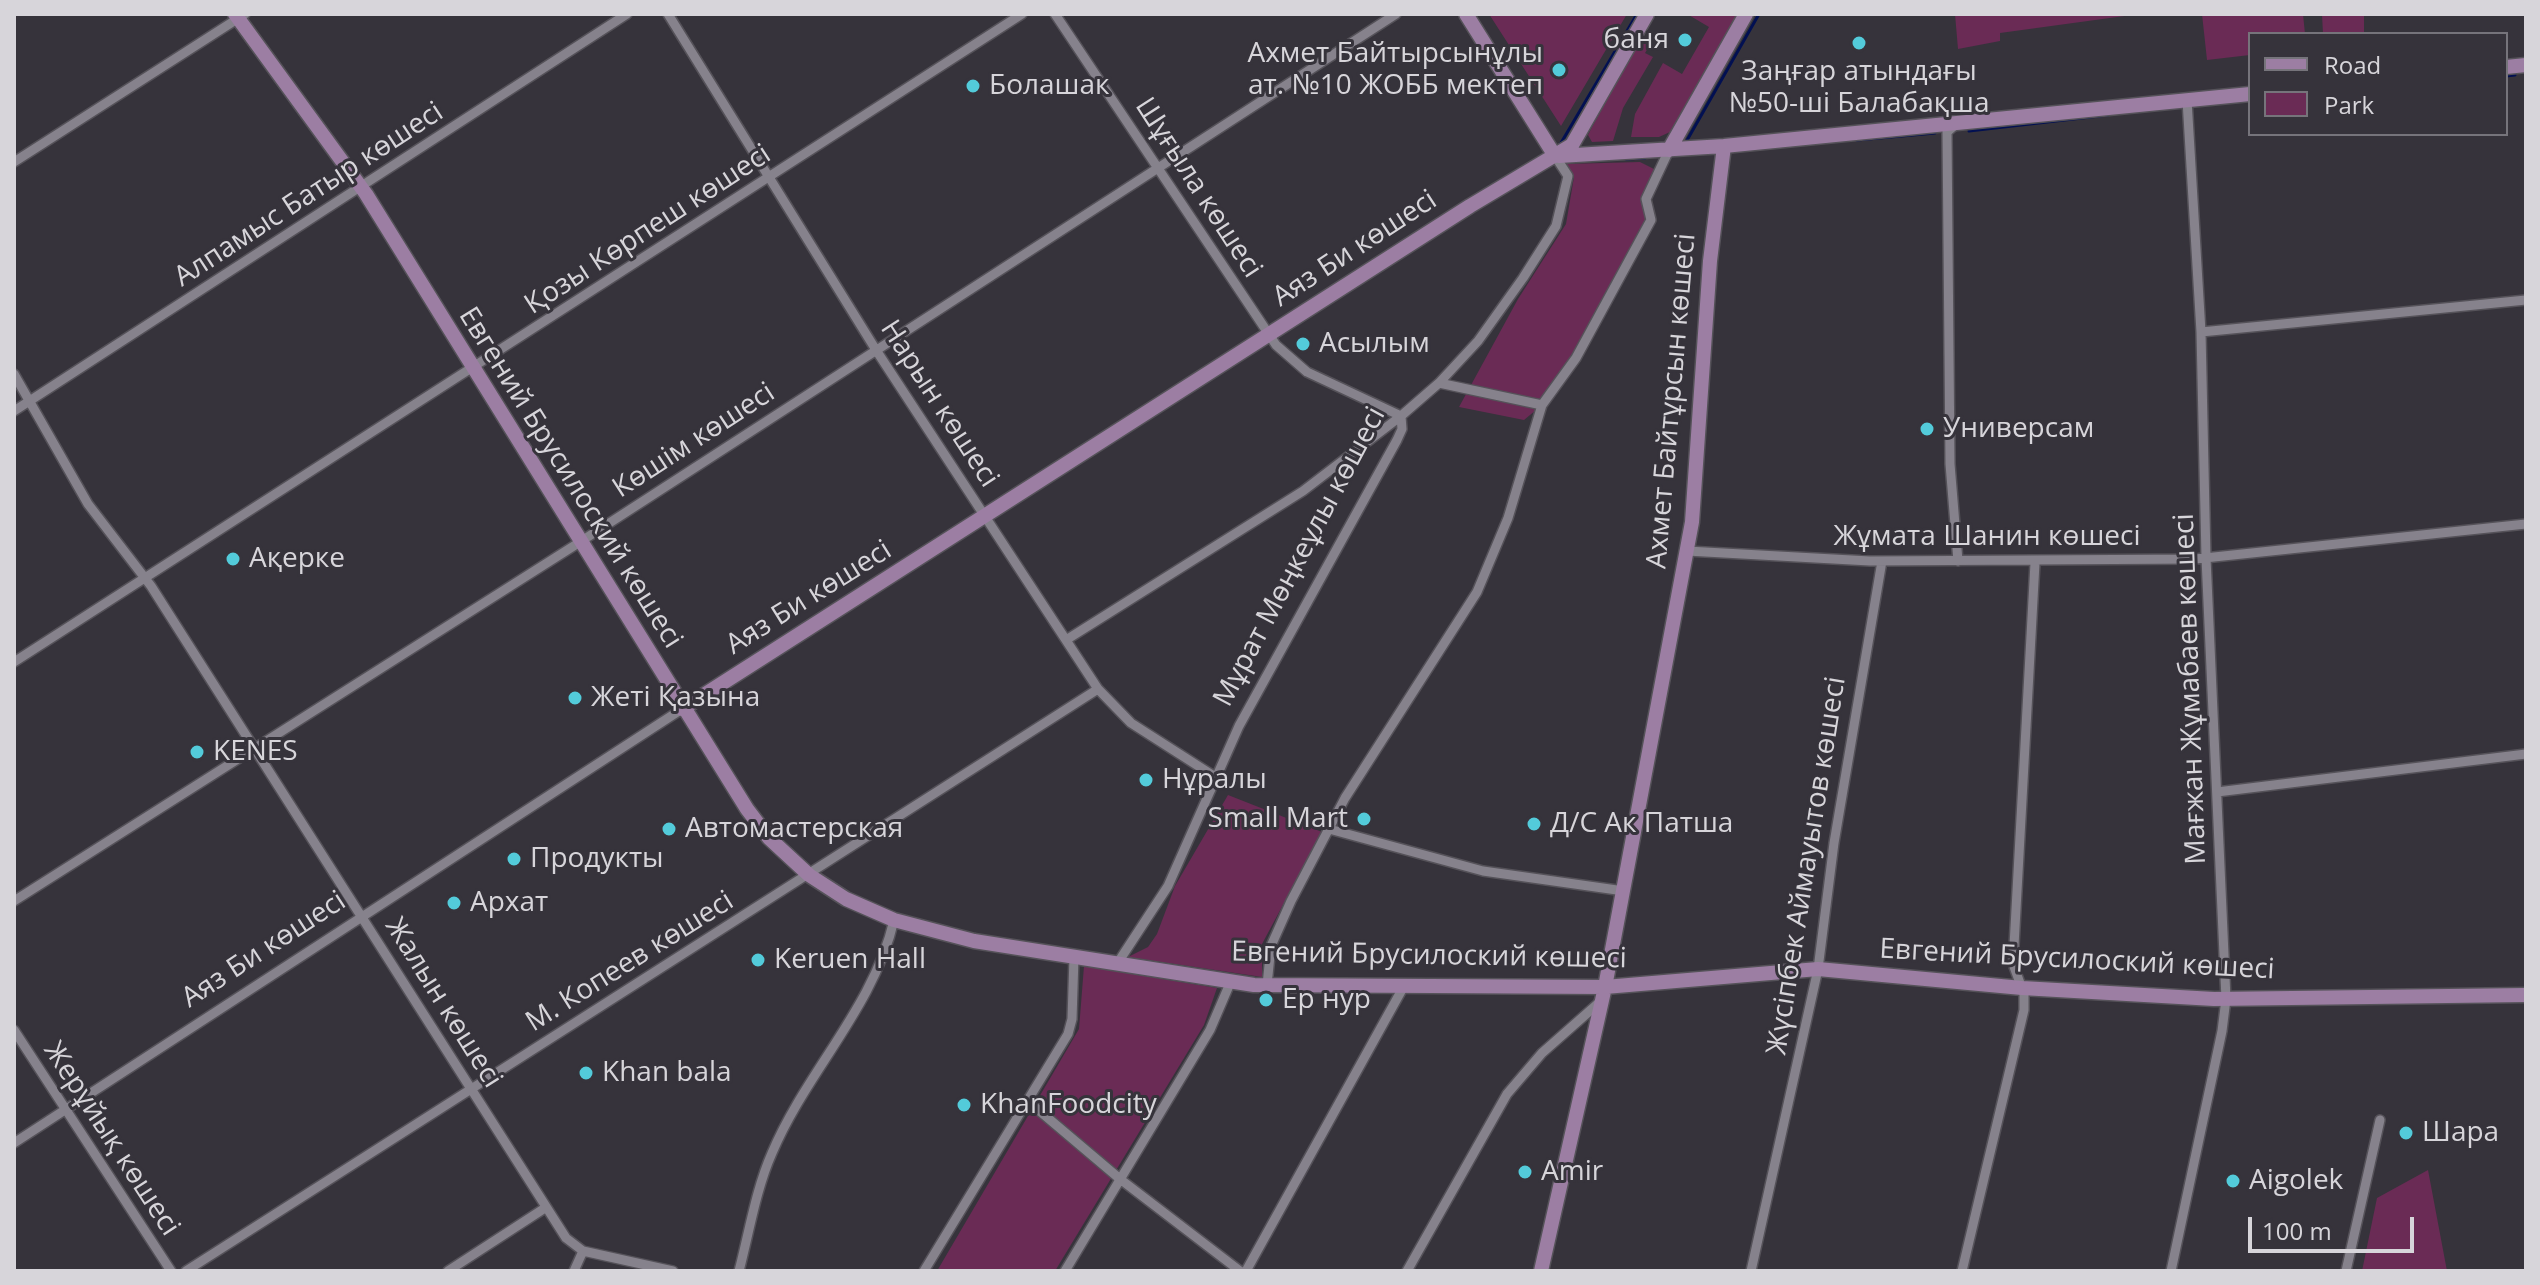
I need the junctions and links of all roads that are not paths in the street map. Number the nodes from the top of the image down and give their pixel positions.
1 (627, 14) edge
2 (668, 14) edge
3 (1022, 14) edge
4 (1055, 14) edge
5 (1396, 14) edge
6 (1466, 14) edge
7 (1647, 14) edge
8 (1746, 14) edge
9 (239, 15) edge
10 (2248, 94) edge
11 (2187, 100) junction
12 (1955, 125) junction
13 (1578, 133) junction
14 (1724, 146) junction
15 (1669, 150) junction
16 (1585, 154) junction
17 (1555, 156) junction
18 (14, 162) edge
19 (1159, 167) junction
20 (768, 179) junction
21 (361, 187) junction
22 (2526, 300) edge
23 (2201, 332) junction
24 (1269, 336) junction
25 (876, 350) junction
26 (473, 370) junction
27 (14, 374) edge
28 (1439, 383) junction
29 (31, 400) junction
30 (1542, 405) junction
31 (14, 411) edge
32 (1401, 416) junction
33 (986, 517) junction
34 (2526, 524) edge
35 (580, 542) junction
36 (1687, 551) junction
37 (2206, 558) junction
38 (1882, 561) junction
39 (1958, 561) junction
40 (2035, 563) junction
41 (145, 578) junction
42 (1066, 640) junction
43 (14, 662) edge
44 (1098, 689) junction
45 (682, 709) junction
46 (253, 750) junction
47 (2526, 754) edge
48 (1217, 778) junction
49 (2217, 792) junction
50 (1329, 829) junction
51 (809, 875) junction
52 (1624, 891) junction
53 (14, 901) edge
54 (363, 916) junction
55 (894, 920) junction
56 (1074, 957) junction
57 (1117, 964) junction
58 (1818, 969) junction
59 (1231, 981) junction
60 (1267, 985) junction
61 (1404, 986) junction
62 (2022, 988) junction
63 (1603, 994) junction
64 (2526, 995) edge
65 (2226, 999) junction
66 (14, 1030) edge
67 (470, 1089) junction
68 (1029, 1102) junction
69 (65, 1109) junction
70 (2380, 1120) dead end
71 (14, 1143) edge
72 (1120, 1179) junction
73 (545, 1208) junction
74 (583, 1251) junction
75 (171, 1271) edge
76 (186, 1271) edge
77 (448, 1271) edge
78 (574, 1271) edge
79 (673, 1271) edge
80 (739, 1271) edge
81 (924, 1271) edge
82 (1065, 1271) edge
83 (1243, 1271) edge
84 (1407, 1271) edge
85 (1541, 1271) edge
86 (1751, 1271) edge
87 (1962, 1271) edge
88 (2171, 1271) edge
89 (2346, 1271) edge

1 - 21 street, Алпамыс Батыр көшесі
2 - 20 street, Нарын көшесі
3 - 20 street, Қозы Көрпеш көшесі
4 - 19 street, Шұғыла көшесі
5 - 19 street, Көшім көшесі
6 - 17 main road
7 - 13 main road
8 - 15 main road
9 - 18 street
9 - 21 main road, Евгений Брусилоский көшесі
10 - 11 main road
11 - 12 main road
11 - 23 street, Мағжан Жұмабаев көшесі
12 - 14 main road
12 - 39 street
13 - 16 main road
13 - 17 main road
14 - 15 main road
14 - 36 main road, Ахмет Байтұрсын көшесі
15 - 16 main road
15 - 30 street
16 - 17 main road
17 - 24 main road, Аяз Би көшесі
17 - 28 street, Мұрат Мөңкеұлы көшесі
19 - 24 street, Шұғыла көшесі
19 - 25 street, Көшім көшесі
20 - 25 street, Нарын көшесі
20 - 26 street, Қозы Көрпеш көшесі
21 - 26 main road, Евгений Брусилоский көшесі
21 - 29 street, Алпамыс Батыр көшесі
22 - 23 street
23 - 37 street, Мағжан Жұмабаев көшесі
24 - 32 street, Шұғыла көшесі
24 - 33 main road, Аяз Би көшесі
25 - 33 street, Нарын көшесі
25 - 35 street, Көшім көшесі
26 - 35 main road, Евгений Брусилоский көшесі
26 - 41 street, Қозы Көрпеш көшесі
27 - 29 street, Жалын көшесі
28 - 30 street
28 - 32 street, Мұрат Мөңкеұлы көшесі
29 - 31 street, Алпамыс Батыр көшесі
29 - 41 street, Жалын көшесі
30 - 50 street
32 - 42 street
32 - 48 street, Мұрат Мөңкеұлы көшесі
33 - 42 street, Нарын көшесі
33 - 45 main road, Аяз Би көшесі
34 - 37 street, Жұмата Шанин көшесі
35 - 45 main road, Евгений Брусилоский көшесі
35 - 46 street, Көшім көшесі
36 - 38 street, Жұмата Шанин көшесі
36 - 52 main road, Ахмет Байтұрсын көшесі
37 - 40 street, Жұмата Шанин көшесі
37 - 49 street, Мағжан Жұмабаев көшесі
38 - 39 street, Жұмата Шанин көшесі
38 - 58 street, Жүсіпбек Аймауытов көшесі
39 - 40 street, Жұмата Шанин көшесі
40 - 62 street
41 - 43 street, Қозы Көрпеш көшесі
41 - 46 street, Жалын көшесі
42 - 44 street, Нарын көшесі
44 - 48 street, Нарын көшесі
44 - 51 street, М. Копеев көшесі
45 - 51 main road, Евгений Брусилоский көшесі
45 - 54 street, Аяз Би көшесі
46 - 53 street, Көшім көшесі
46 - 54 street, Жалын көшесі
47 - 49 street
48 - 57 street, Мұрат Мөңкеұлы көшесі
49 - 65 street, Мағжан Жұмабаев көшесі
50 - 52 street
50 - 60 street
51 - 55 main road, Евгений Брусилоский көшесі
51 - 67 street, М. Копеев көшесі
52 - 63 main road, Ахмет Байтұрсын көшесі
54 - 67 street, Жалын көшесі
54 - 69 street, Аяз Би көшесі
55 - 56 main road, Евгений Брусилоский көшесі
55 - 80 street
56 - 57 main road, Евгений Брусилоский көшесі
56 - 68 street
57 - 59 main road, Евгений Брусилоский көшесі
58 - 62 main road, Евгений Брусилоский көшесі
58 - 63 main road, Евгений Брусилоский көшесі
58 - 86 street, Жүсіпбек Аймауытов көшесі
59 - 60 main road, Евгений Брусилоский көшесі
59 - 72 street
60 - 61 main road, Евгений Брусилоский көшесі
61 - 63 main road, Евгений Брусилоский көшесі
61 - 83 street
62 - 65 main road, Евгений Брусилоский көшесі
62 - 87 street
63 - 84 street
63 - 85 main road, Ахмет Байтұрсын көшесі
64 - 65 main road, Евгений Брусилоский көшесі
65 - 88 street, Мағжан Жұмабаев көшесі
66 - 69 street, Жерұйық көшесі
67 - 73 street, Жалын көшесі
67 - 76 street, М. Копеев көшесі
68 - 72 street
68 - 81 street
69 - 71 street, Аяз Би көшесі
69 - 75 street, Жерұйық көшесі
70 - 89 street
72 - 82 street
72 - 83 street
73 - 74 street, Жалын көшесі
73 - 77 street
74 - 78 street
74 - 79 street

